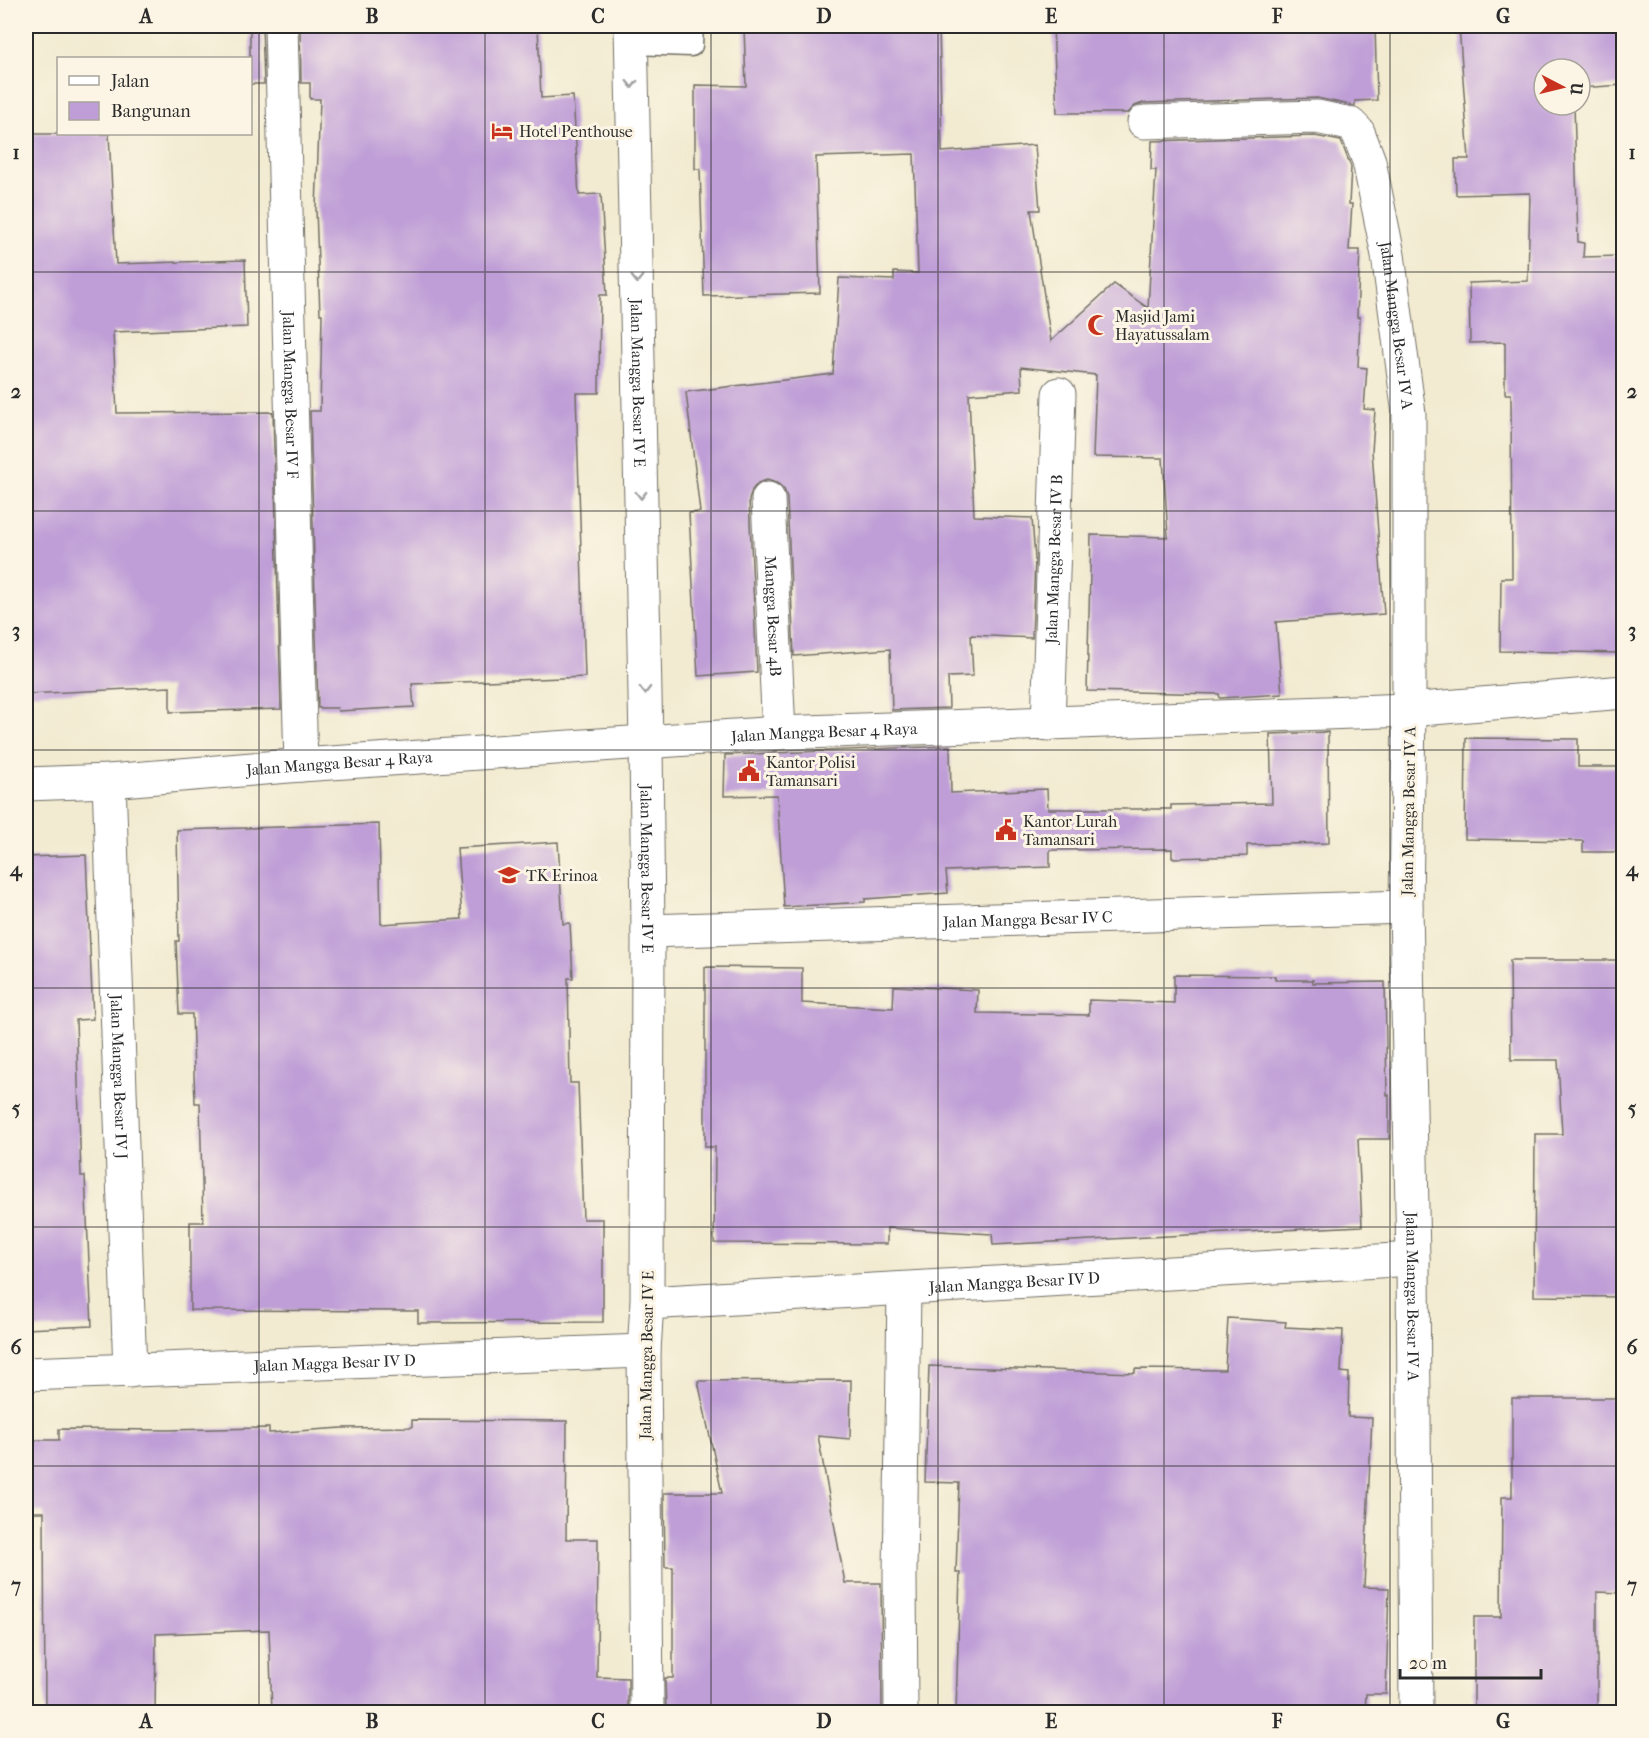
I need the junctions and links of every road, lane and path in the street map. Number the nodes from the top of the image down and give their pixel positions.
1 (281, 26) edge
2 (692, 26) edge
3 (631, 34) edge
4 (1144, 122) dead end
5 (1059, 394) dead end
6 (768, 499) dead end
7 (1623, 692) edge
8 (1409, 710) junction
9 (1048, 724) junction
10 (779, 733) junction
11 (646, 742) junction
12 (301, 765) junction
13 (109, 781) junction
14 (26, 784) edge
15 (1406, 907) junction
16 (648, 931) junction
17 (1413, 1259) junction
18 (904, 1289) junction
19 (647, 1303) junction
20 (645, 1351) junction
21 (130, 1371) junction
22 (26, 1374) edge
23 (647, 1713) edge
24 (902, 1713) edge
25 (1416, 1713) edge

1 - 12 street, Jalan Mangga Besar IV F
2 - 3 lane
3 -> 11 street, Jalan Mangga Besar IV E
4 - 8 street, Jalan Mangga Besar IV A
5 - 9 street, Jalan Mangga Besar IV B
6 - 10 street, Mangga Besar 4B
7 - 8 street, Jalan Mangga Besar 4 Raya
8 - 9 street, Jalan Mangga Besar 4 Raya
8 - 15 street, Jalan Mangga Besar IV A
9 - 10 street, Jalan Mangga Besar 4 Raya
10 - 11 street, Jalan Mangga Besar 4 Raya
11 - 12 street, Jalan Mangga Besar 4 Raya
11 - 16 street, Jalan Mangga Besar IV E
12 - 13 street, Jalan Mangga Besar 4 Raya
13 - 14 street, Jalan Mangga Besar 4 Raya
13 - 21 street, Jalan Mangga Besar IV J
15 - 16 street, Jalan Mangga Besar IV C
15 - 17 street, Jalan Mangga Besar IV A
16 - 19 street, Jalan Mangga Besar IV E
17 - 18 street, Jalan Mangga Besar IV D
17 - 25 street, Jalan Mangga Besar IV A
18 - 19 street, Jalan Mangga Besar IV D
18 - 24 street
19 - 20 street, Jalan Mangga Besar IV E
20 - 21 street, Jalan Magga Besar IV D
20 - 23 street, Jalan Mangga Besar IV E
21 - 22 street, Jalan Magga Besar IV D

